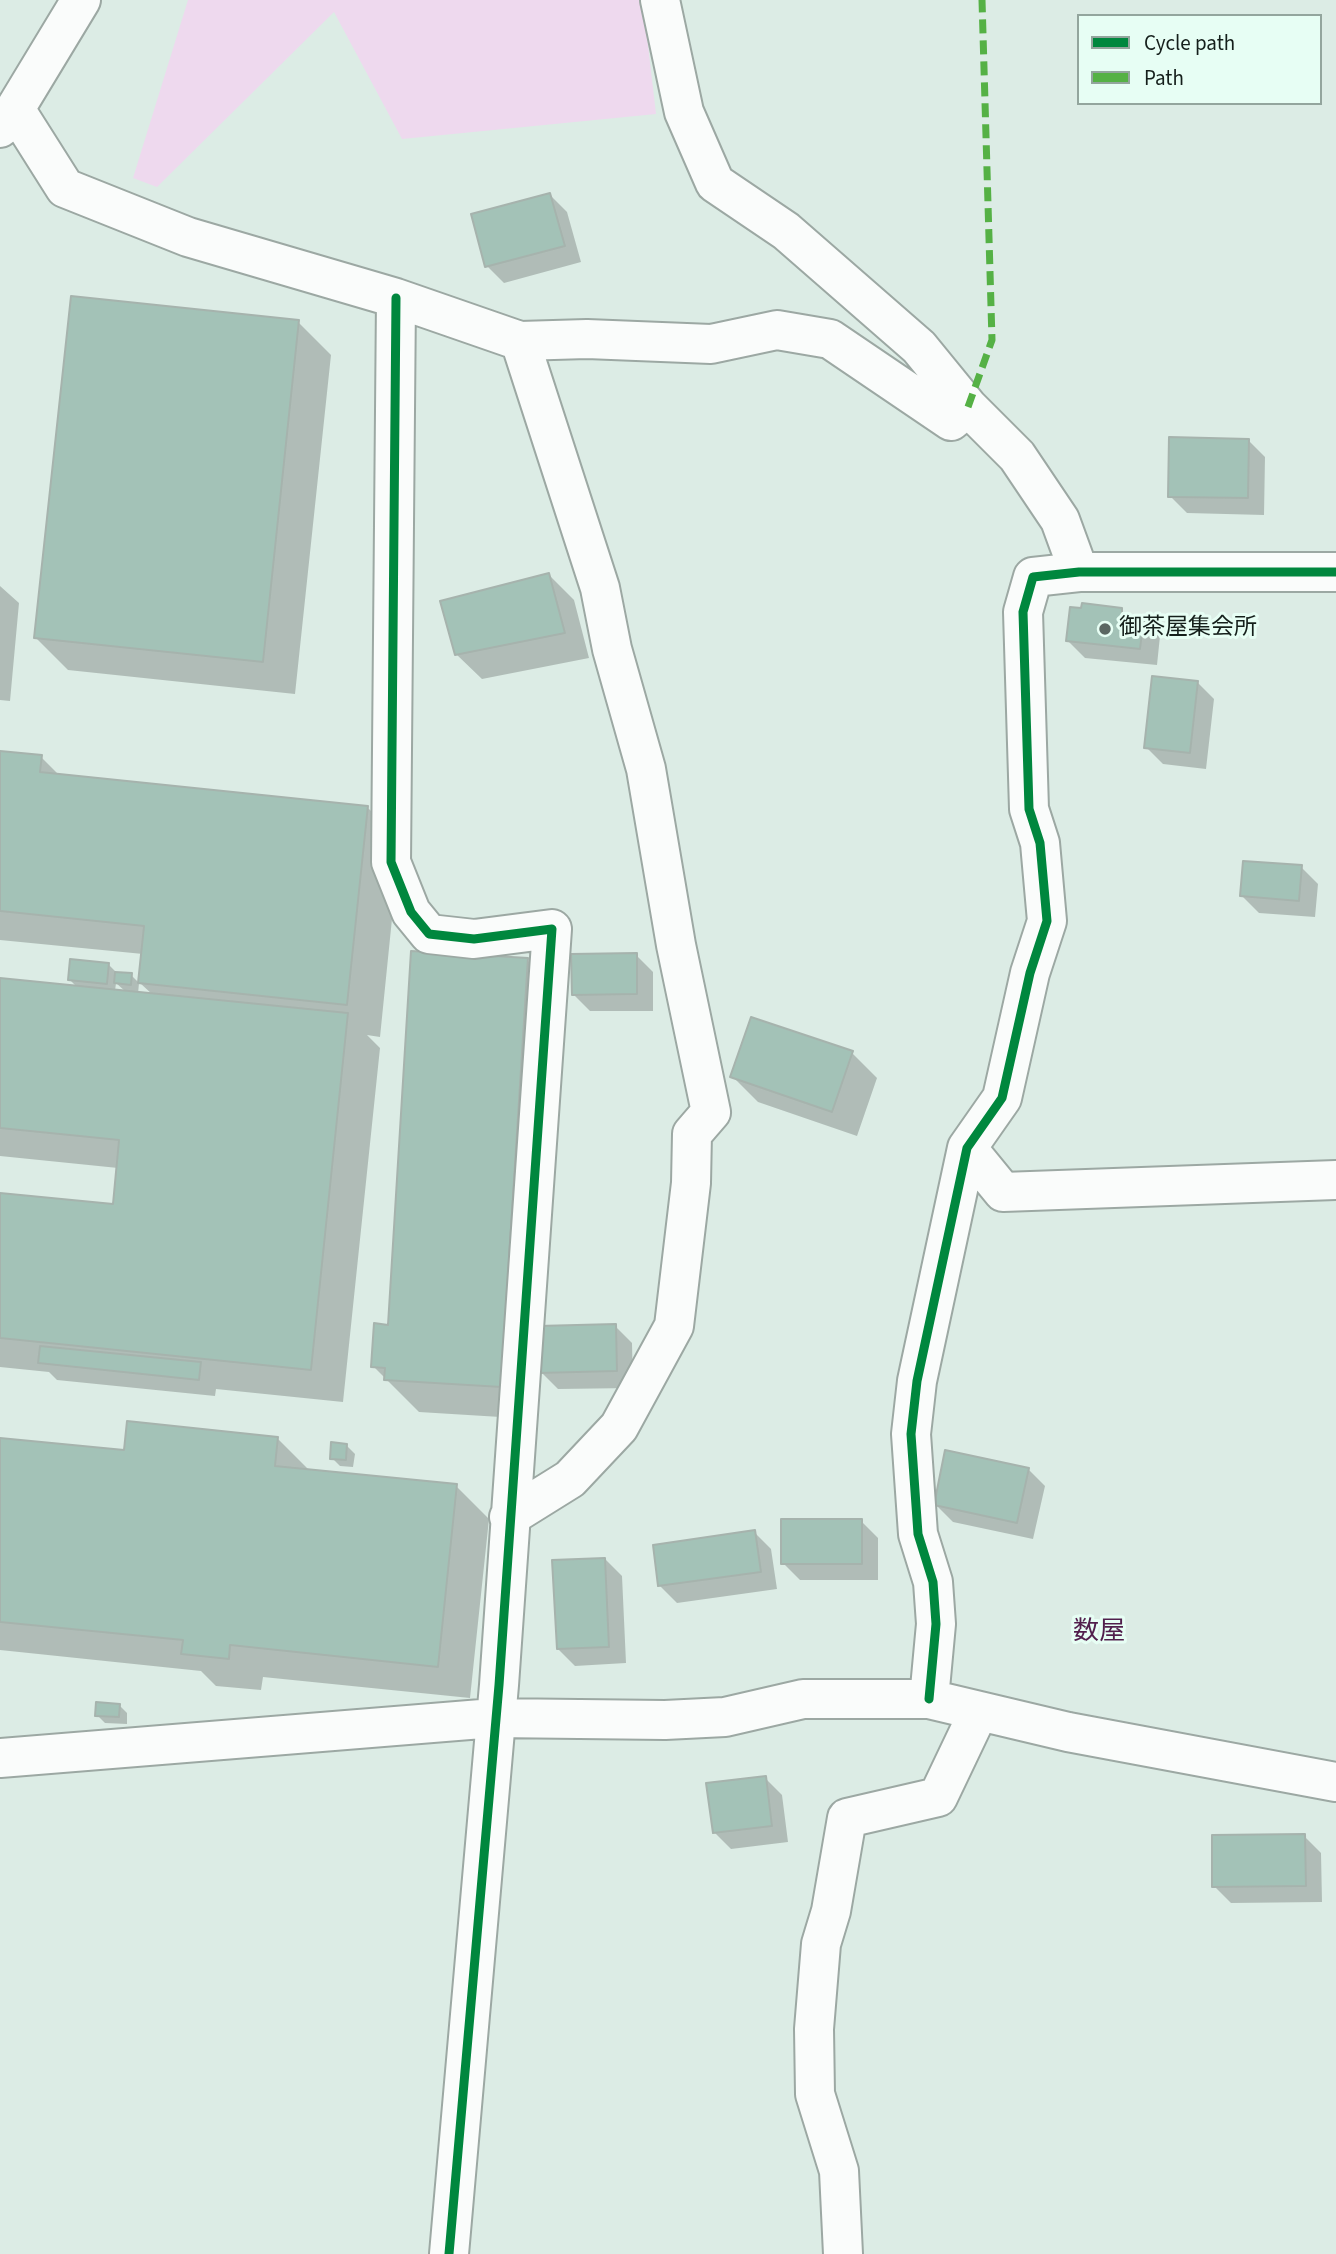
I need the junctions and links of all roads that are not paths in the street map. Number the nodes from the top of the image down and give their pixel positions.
1 (81, 0) edge
2 (660, 0) edge
3 (8, 118) edge
4 (396, 298) junction
5 (520, 341) junction
6 (968, 407) junction
7 (1079, 572) junction
8 (1336, 572) edge
9 (967, 1148) junction
10 (1336, 1180) edge
11 (509, 1517) junction
12 (929, 1699) junction
13 (979, 1711) junction
14 (494, 1718) junction
15 (0, 1758) edge
16 (1336, 1782) edge
17 (449, 2254) edge
18 (843, 2254) edge

1 - 3 street
2 - 6 street
3 - 4 street
4 - 5 street
4 - 11 street
5 - 6 street
5 - 11 street
6 - 7 street
7 - 8 street
7 - 9 street
9 - 10 street
9 - 12 street
11 - 14 street
12 - 13 street
12 - 14 street
13 - 16 street
13 - 18 street
14 - 15 street
14 - 17 street

